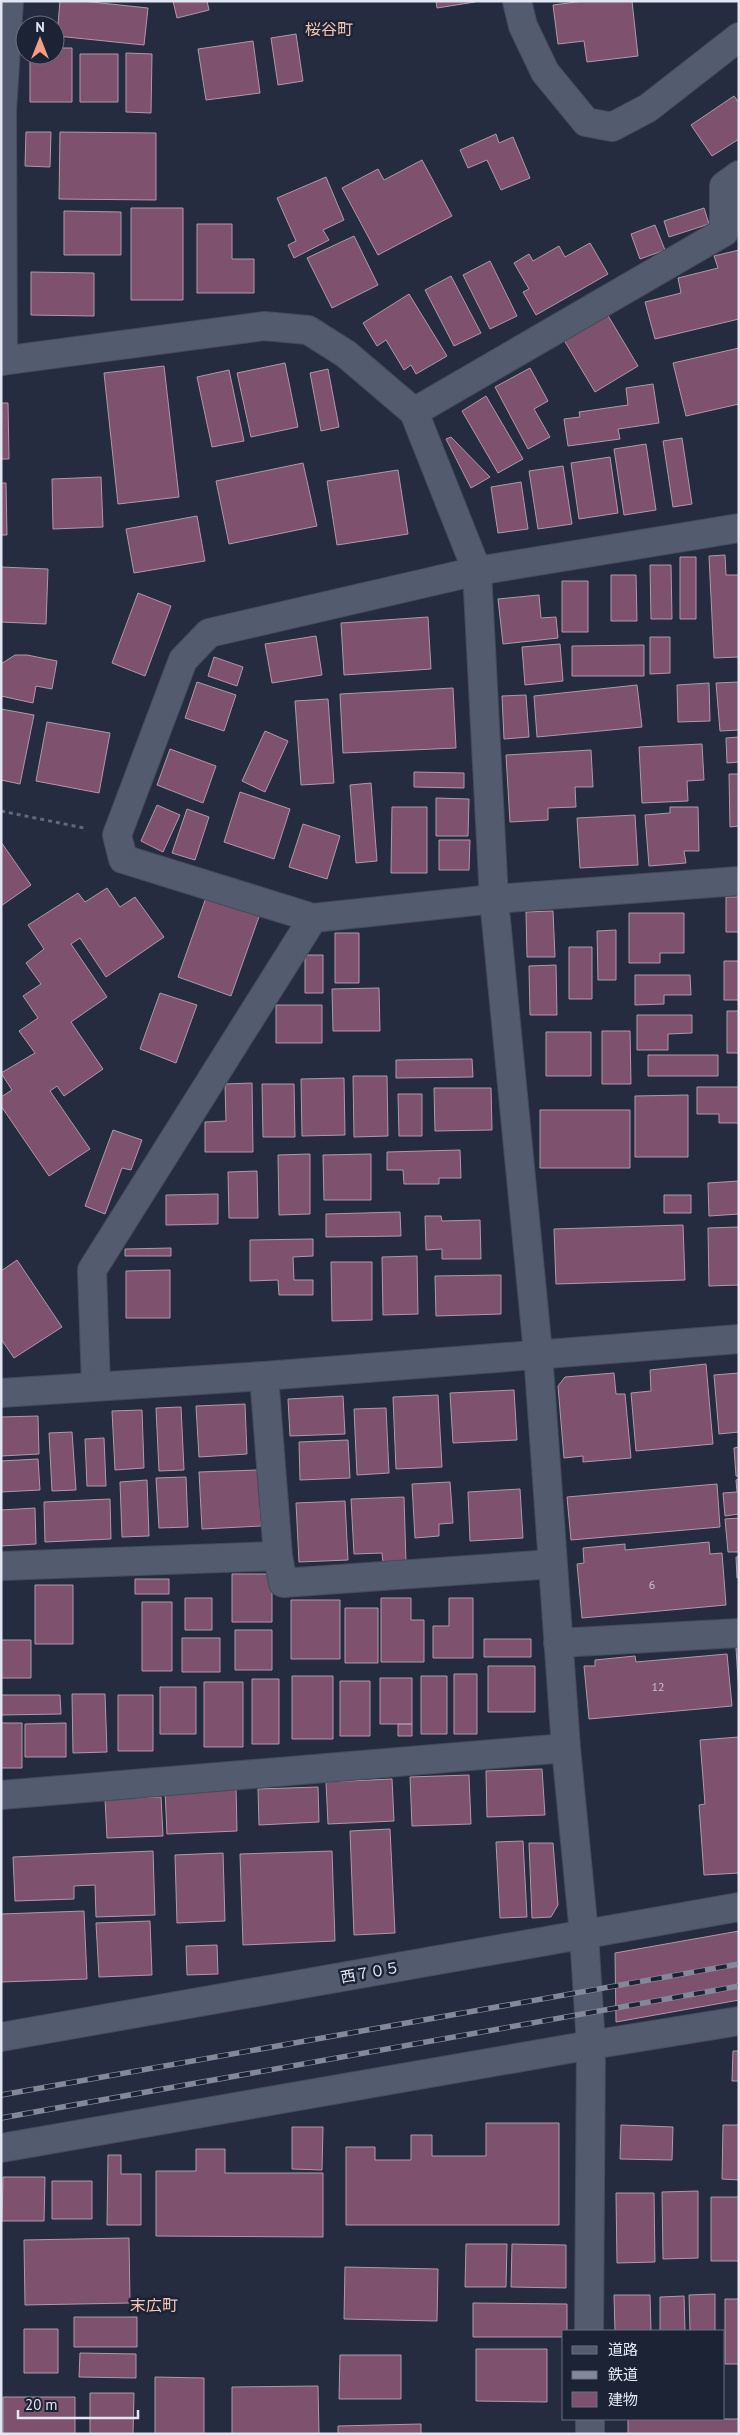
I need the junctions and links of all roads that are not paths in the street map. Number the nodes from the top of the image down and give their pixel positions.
1 (9, 1) edge
2 (517, 1) edge
3 (739, 37) edge
4 (739, 175) edge
5 (2, 361) edge
6 (414, 412) junction
7 (739, 528) edge
8 (478, 571) junction
9 (739, 881) edge
10 (494, 899) junction
11 (313, 918) junction
12 (739, 1339) edge
13 (538, 1353) junction
14 (264, 1376) junction
15 (96, 1386) junction
16 (1, 1393) edge
17 (278, 1556) junction
18 (552, 1564) junction
19 (1, 1566) edge
20 (739, 1632) edge
21 (558, 1643) junction
22 (566, 1748) junction
23 (1, 1795) edge
24 (739, 1907) edge
25 (584, 1934) junction
26 (739, 2021) edge
27 (1, 2037) edge
28 (591, 2045) junction
29 (1, 2148) edge
30 (589, 2330) edge
31 (590, 2420) edge
32 (590, 2434) edge

1 - 5 street
2 - 3 street
4 - 6 street
5 - 6 street
6 - 8 street
7 - 8 street
8 - 10 street
8 - 11 street
9 - 10 street
10 - 11 street
10 - 13 street
11 - 15 street
12 - 13 street
13 - 14 street
13 - 18 street
14 - 15 street
14 - 17 street
15 - 16 street
17 - 18 street
17 - 19 street
18 - 21 street
20 - 21 street
21 - 22 street
22 - 23 street
22 - 25 street
24 - 25 street, 西７０５
25 - 27 street, 西７０５
25 - 28 street
26 - 28 street
28 - 29 street
28 - 30 street
31 - 32 street

